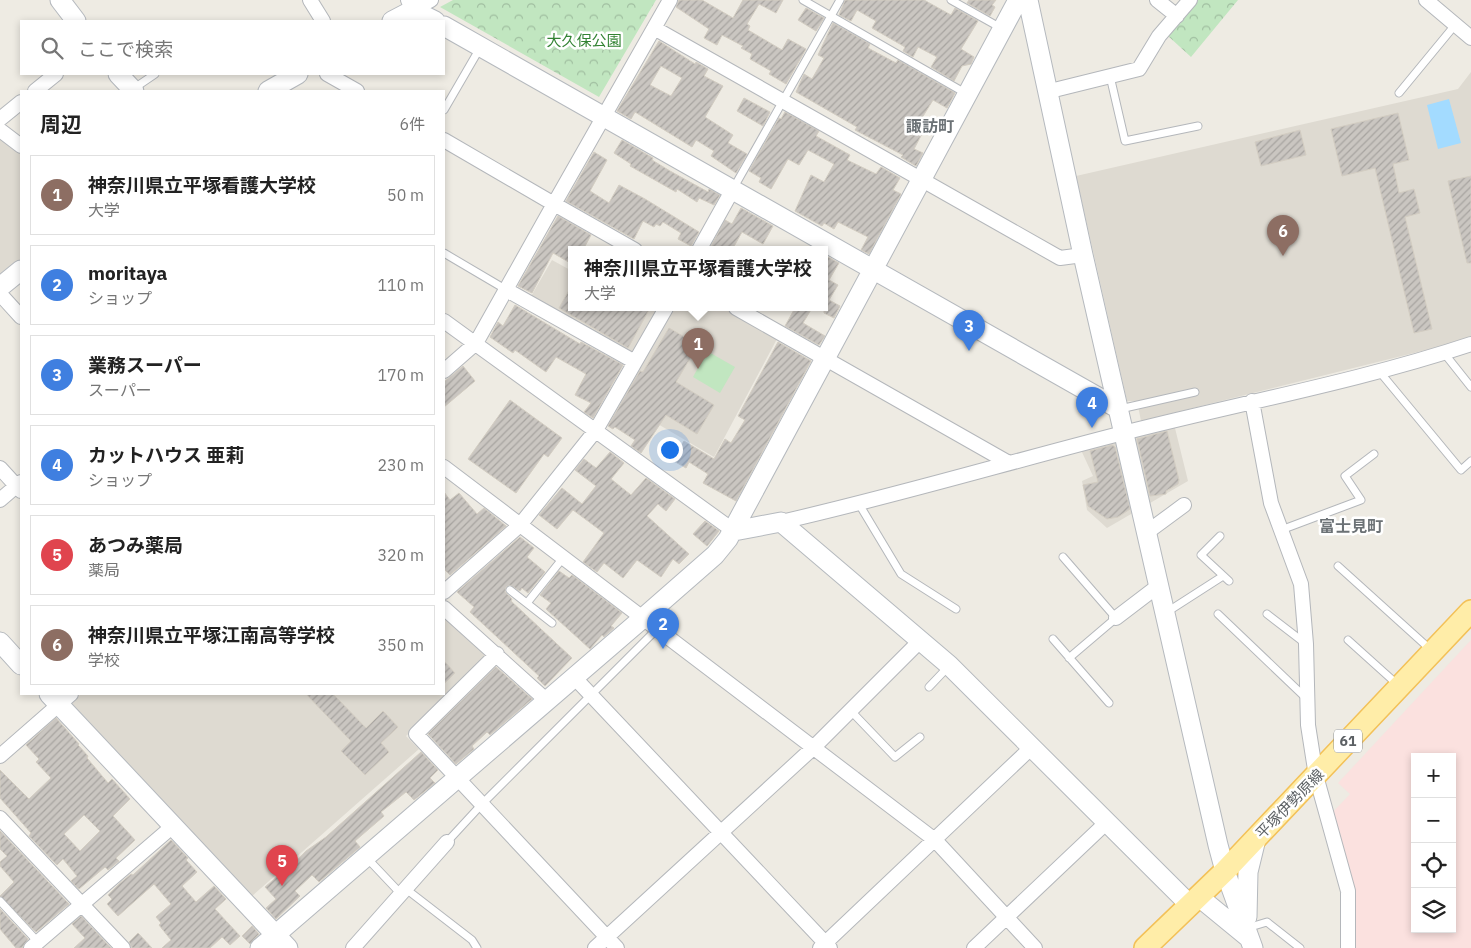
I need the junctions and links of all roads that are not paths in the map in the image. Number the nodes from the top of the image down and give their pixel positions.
1 (60, 0) edge
2 (310, 0) edge
3 (431, 0) edge
4 (670, 0) edge
5 (803, 0) edge
6 (840, 0) edge
7 (951, 0) edge
8 (1018, 0) edge
9 (1028, 0) edge
10 (1157, 0) edge
11 (1190, 0) edge
12 (1426, 0) edge
13 (411, 5) edge
14 (831, 16) junction
15 (1177, 16) junction
16 (75, 20) edge
17 (322, 20) edge
18 (393, 20) edge
19 (434, 20) edge
20 (1455, 25) junction
21 (445, 27) edge
22 (654, 28) junction
23 (1001, 29) junction
24 (1471, 38) edge
25 (481, 45) junction
26 (55, 75) edge
27 (119, 75) edge
28 (154, 75) edge
29 (296, 75) edge
30 (328, 75) edge
31 (1110, 76) junction
32 (35, 90) edge
33 (132, 90) edge
34 (134, 90) edge
35 (270, 90) edge
36 (355, 90) edge
37 (1046, 92) junction
38 (1399, 93) dead end
39 (967, 94) junction
40 (783, 101) junction
41 (20, 103) edge
42 (445, 108) edge
43 (604, 115) junction
44 (0, 119) edge
45 (1198, 126) dead end
46 (0, 130) edge
47 (445, 141) edge
48 (20, 145) edge
49 (921, 180) junction
50 (733, 189) junction
51 (554, 204) junction
52 (628, 246) edge
53 (700, 246) edge
54 (445, 254) edge
55 (1083, 255) junction
56 (872, 269) junction
57 (20, 271) edge
58 (0, 287) edge
59 (505, 289) junction
60 (0, 294) edge
61 (664, 311) edge
62 (741, 311) edge
63 (20, 315) edge
64 (445, 323) edge
65 (476, 343) junction
66 (1471, 344) edge
67 (1444, 353) junction
68 (825, 358) junction
69 (635, 362) junction
70 (445, 370) edge
71 (1378, 370) junction
72 (1471, 386) edge
73 (1195, 392) dead end
74 (1252, 401) junction
75 (1119, 409) junction
76 (596, 430) junction
77 (1125, 433) junction
78 (1374, 454) dead end
79 (1471, 461) edge
80 (1009, 463) junction
81 (0, 468) edge
82 (445, 468) edge
83 (20, 486) edge
84 (0, 500) edge
85 (859, 504) junction
86 (1184, 505) dead end
87 (781, 522) junction
88 (520, 525) junction
89 (1281, 530) junction
90 (734, 531) junction
91 (1146, 533) junction
92 (1220, 536) dead end
93 (1063, 557) dead end
94 (563, 558) junction
95 (1338, 566) dead end
96 (1158, 586) junction
97 (510, 590) dead end
98 (445, 591) edge
99 (527, 603) junction
100 (445, 609) edge
101 (956, 609) dead end
102 (1471, 611) edge
103 (1164, 614) junction
104 (1218, 614) dead end
105 (1267, 614) dead end
106 (1116, 618) junction
107 (552, 623) dead end
108 (650, 623) junction
109 (1053, 639) dead end
110 (921, 640) junction
111 (1348, 640) dead end
112 (0, 642) edge
113 (1306, 644) junction
114 (1432, 652) junction
115 (497, 654) junction
116 (1069, 658) junction
117 (20, 663) edge
118 (949, 665) junction
119 (573, 676) junction
120 (929, 687) dead end
121 (1400, 687) junction
122 (590, 695) junction
123 (60, 697) edge
124 (546, 700) junction
125 (1307, 700) junction
126 (1109, 703) dead end
127 (850, 710) junction
128 (920, 737) dead end
129 (814, 747) junction
130 (1032, 747) junction
131 (0, 756) edge
132 (1316, 776) junction
133 (457, 778) junction
134 (482, 804) junction
135 (0, 818) edge
136 (1107, 822) junction
137 (173, 826) junction
138 (720, 832) junction
139 (1256, 839) junction
140 (935, 840) junction
141 (447, 842) joint
142 (366, 857) junction
143 (1225, 871) junction
144 (403, 891) junction
145 (0, 901) edge
146 (1194, 901) junction
147 (82, 905) junction
148 (1007, 917) junction
149 (606, 937) junction
150 (1250, 938) edge
151 (282, 941) edge
152 (34, 945) edge
153 (825, 946) edge
154 (123, 948) edge
155 (260, 948) edge
156 (353, 948) edge
157 (477, 948) edge
158 (595, 948) edge
159 (617, 948) edge
160 (974, 948) edge
161 (1036, 948) edge
162 (1145, 948) edge
163 (1300, 948) edge
164 (1348, 948) edge

1 - 16 street
2 - 17 street
3 - 13 street
4 - 22 street
5 - 14 lane
6 - 14 lane
7 - 23 lane
8 - 23 street
9 - 37 street
10 - 15 street
11 - 15 street
12 - 20 street
13 - 18 street
13 - 19 street
14 - 39 lane
14 - 40 lane
15 - 31 street
20 - 24 street
20 - 38 lane
21 - 25 street
22 - 40 street
22 - 43 street
23 - 39 street
25 - 42 lane
25 - 43 street
26 - 32 street
27 - 33 street
28 - 34 lane
29 - 35 street
30 - 36 street
31 - 37 street
31 - 45 lane
37 - 55 street
39 - 49 street
40 - 49 street
40 - 50 lane
41 - 44 street
43 - 50 street
43 - 51 street
46 - 48 street
47 - 51 street
49 - 55 street
49 - 56 street
50 - 53 street
50 - 56 street
51 - 52 street
51 - 59 street
54 - 59 lane
55 - 75 street
56 - 68 street
56 - 75 street
57 - 58 street
59 - 65 street
59 - 69 street
60 - 63 street
61 - 69 street
62 - 68 street
64 - 65 street
65 - 70 street
65 - 76 street
66 - 67 street
67 - 71 street
67 - 72 lane
68 - 80 street
68 - 90 street
69 - 76 street
71 - 74 street
71 - 79 lane
73 - 75 lane
74 - 77 street
74 - 89 street
75 - 77 street
76 - 88 street
76 - 90 street
77 - 80 street
77 - 91 street
78 - 89 lane
80 - 85 street
81 - 83 street
82 - 88 street
83 - 84 street
85 - 87 street
85 - 101 lane
86 - 91 street
87 - 90 street
87 - 110 street
88 - 94 street
88 - 98 street
89 - 113 street
90 - 108 street
91 - 96 street
92 - 103 lane
93 - 106 lane
94 - 99 lane
94 - 108 street
95 - 114 lane
96 - 103 street
96 - 106 street
97 - 99 lane
99 - 107 lane
100 - 115 street
102 - 114 main road, 平塚伊勢原線 / 61
103 - 143 street
104 - 125 lane
105 - 113 lane
106 - 116 lane
108 - 119 street
108 - 122 lane
108 - 129 street
109 - 116 lane
110 - 118 street
110 - 127 street
111 - 121 lane
112 - 117 street
113 - 125 street
114 - 121 main road, 平塚伊勢原線 / 61
115 - 124 street
115 - 133 street
116 - 126 lane
118 - 120 lane
118 - 130 street
119 - 122 street
119 - 124 street
121 - 132 main road, 平塚伊勢原線 / 61
122 - 134 lane
122 - 138 street
123 - 131 street
123 - 137 street
124 - 133 street
125 - 132 street
127 - 128 lane
127 - 129 street
129 - 138 street
129 - 140 street
130 - 136 street
130 - 140 street
132 - 139 main road, 平塚伊勢原線 / 61
132 - 164 street
133 - 134 street
133 - 142 street
134 - 141 lane
134 - 149 street
135 - 147 street
136 - 146 street
136 - 148 street
137 - 147 street
137 - 151 street
138 - 149 street
138 - 153 street
139 - 143 main road, 平塚伊勢原線 / 61
139 - 150 street
140 - 148 street
140 - 153 street
141 - 144 street
142 - 144 lane
142 - 151 street
143 - 146 main road, 平塚伊勢原線 / 61
143 - 150 street
144 - 156 street
144 - 157 lane
145 - 152 lane
146 - 150 street
146 - 162 main road, 平塚伊勢原線 / 61
147 - 152 street
147 - 154 street
148 - 160 street
148 - 161 street
149 - 158 street
149 - 159 street
150 - 163 lane
151 - 155 street

